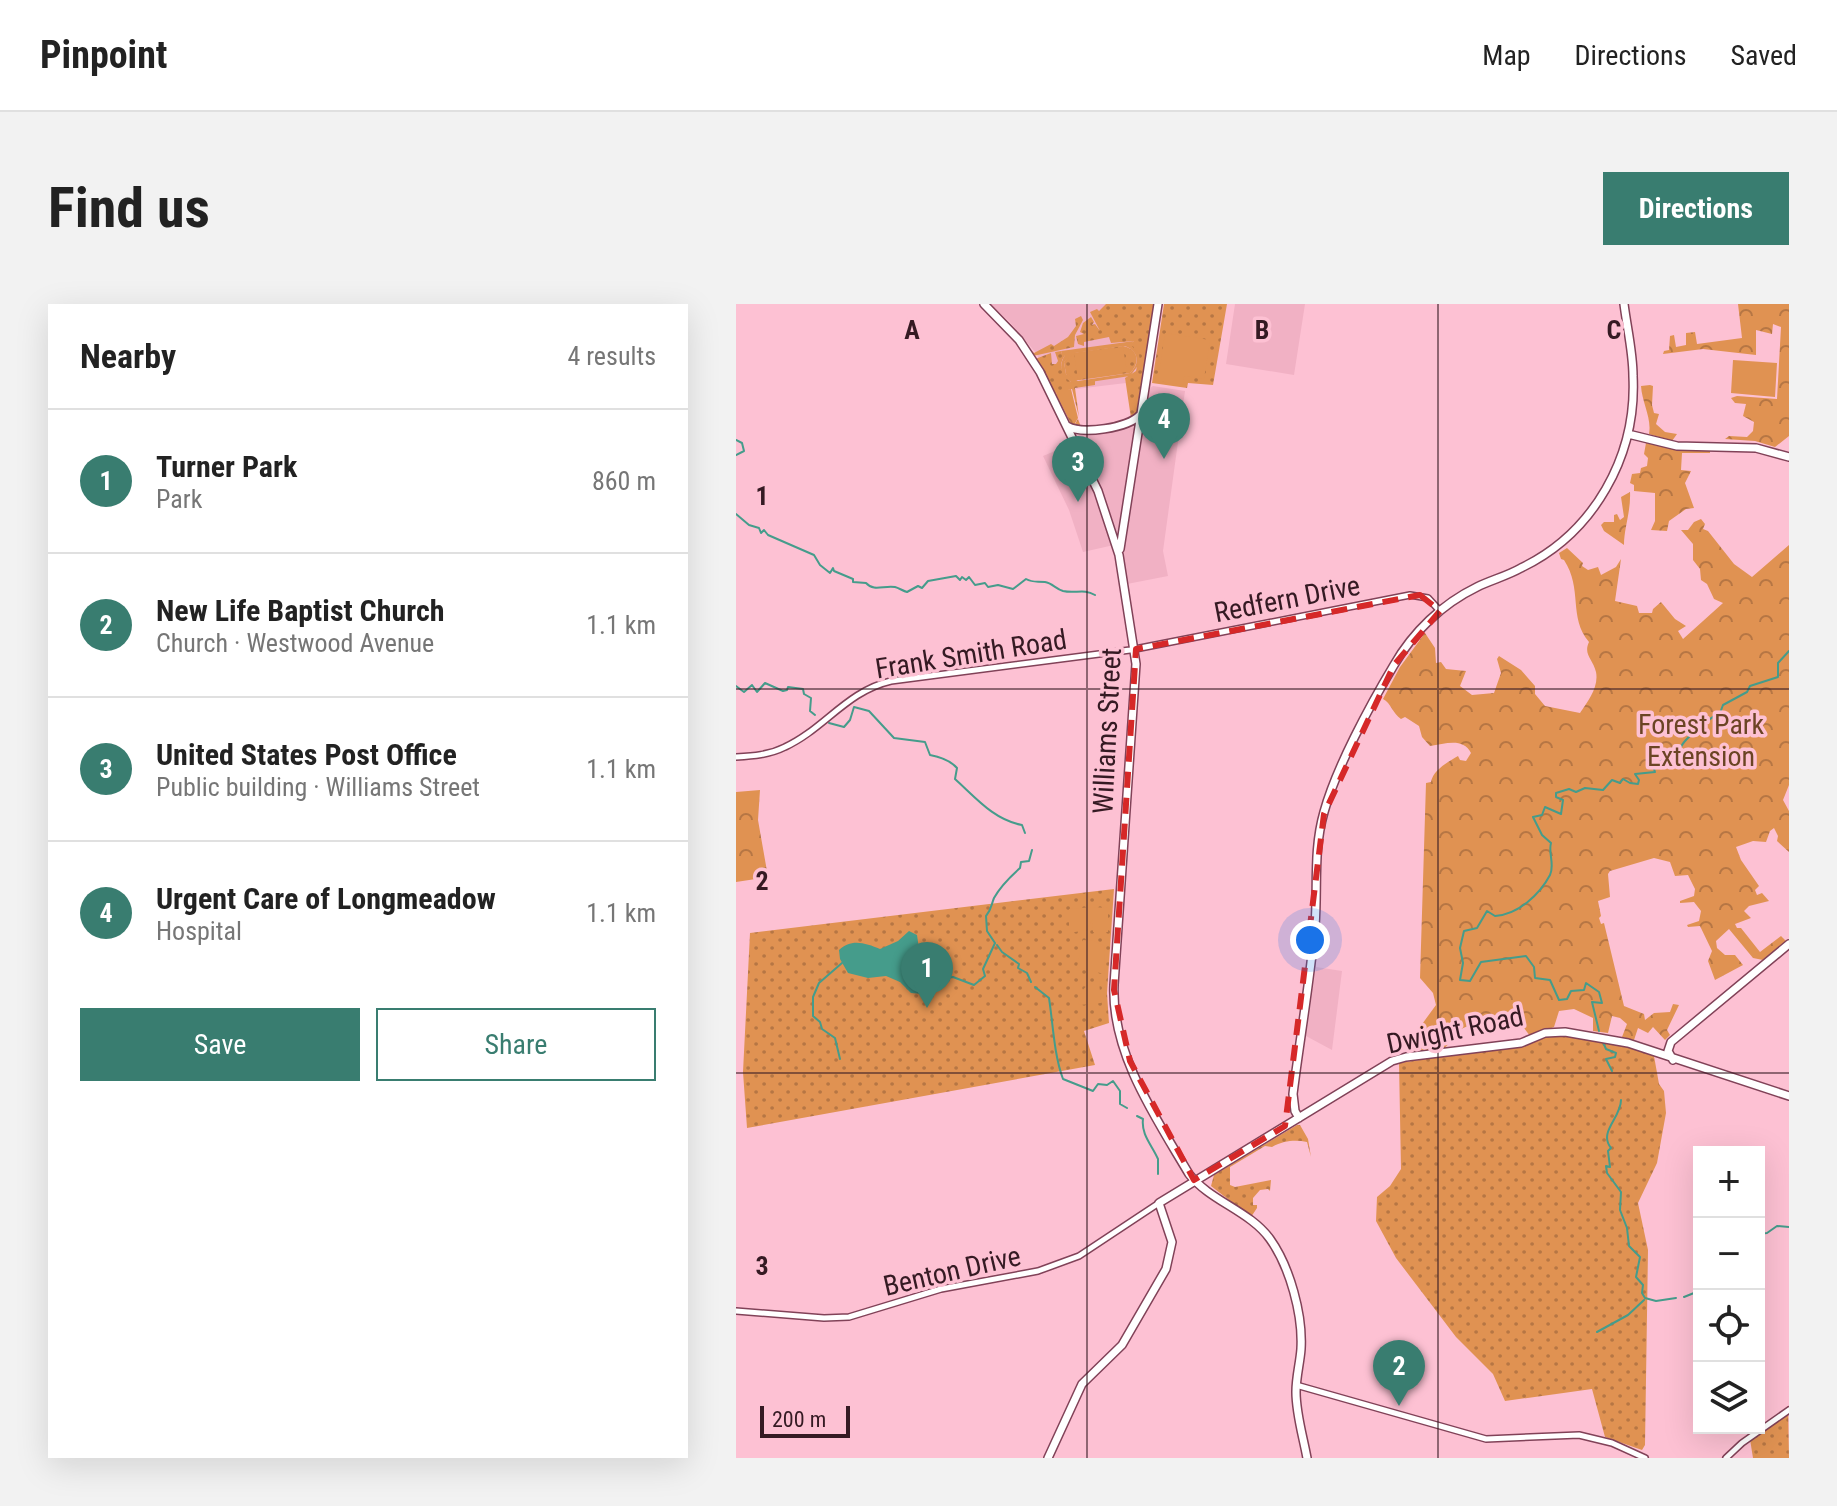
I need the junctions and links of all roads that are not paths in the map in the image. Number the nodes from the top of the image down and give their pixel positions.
1 (984, 304) edge
2 (1158, 304) edge
3 (1624, 304) edge
4 (1140, 415) junction
5 (1065, 424) junction
6 (1128, 425) junction
7 (1083, 430) junction
8 (1137, 431) junction
9 (1628, 434) junction
10 (1073, 441) junction
11 (1789, 457) edge
12 (1107, 515) junction
13 (1123, 518) junction
14 (1119, 555) junction
15 (1440, 611) junction
16 (1136, 649) junction
17 (736, 757) edge
18 (1789, 944) edge
19 (1668, 1045) junction
20 (1657, 1054) junction
21 (1673, 1060) junction
22 (1789, 1096) edge
23 (1293, 1102) junction
24 (1309, 1112) junction
25 (1299, 1118) junction
26 (1285, 1126) junction
27 (1214, 1168) junction
28 (1194, 1180) junction
29 (1212, 1194) junction
30 (1159, 1203) junction
31 (736, 1311) edge
32 (1296, 1385) junction
33 (1789, 1410) edge
34 (1048, 1458) edge
35 (1307, 1458) edge
36 (1645, 1458) edge
37 (1726, 1458) edge

1 - 5 main road, Williams Street
2 - 4 main road
3 - 9 main road
4 - 6 main road
4 - 8 main road
5 - 7 main road
5 - 10 main road, Williams Street
6 - 7 main road
6 - 8 main road
7 - 10 main road
8 - 13 main road
9 - 11 main road
9 - 15 main road
10 - 12 main road, Williams Street
12 - 13 main road
12 - 14 main road, Williams Street
13 - 14 main road
14 - 16 main road, Williams Street
15 - 16 street, Redfern Drive
15 - 23 main road
16 - 17 street, Frank Smith Road
16 - 28 main road, Williams Street
18 - 19 main road
19 - 20 main road
19 - 21 main road
20 - 21 main road, Dwight Road
20 - 24 main road, Dwight Road
21 - 22 main road, Dwight Road
23 - 24 main road
23 - 25 main road
23 - 26 main road
24 - 25 main road, Dwight Road
25 - 26 main road, Dwight Road
26 - 27 main road, Dwight Road
27 - 28 main road, Dwight Road
27 - 29 main road
28 - 29 main road
28 - 30 main road, Dwight Road
29 - 32 main road
30 - 31 street, Benton Drive
30 - 34 main road
32 - 35 main road
32 - 36 street
33 - 37 street

